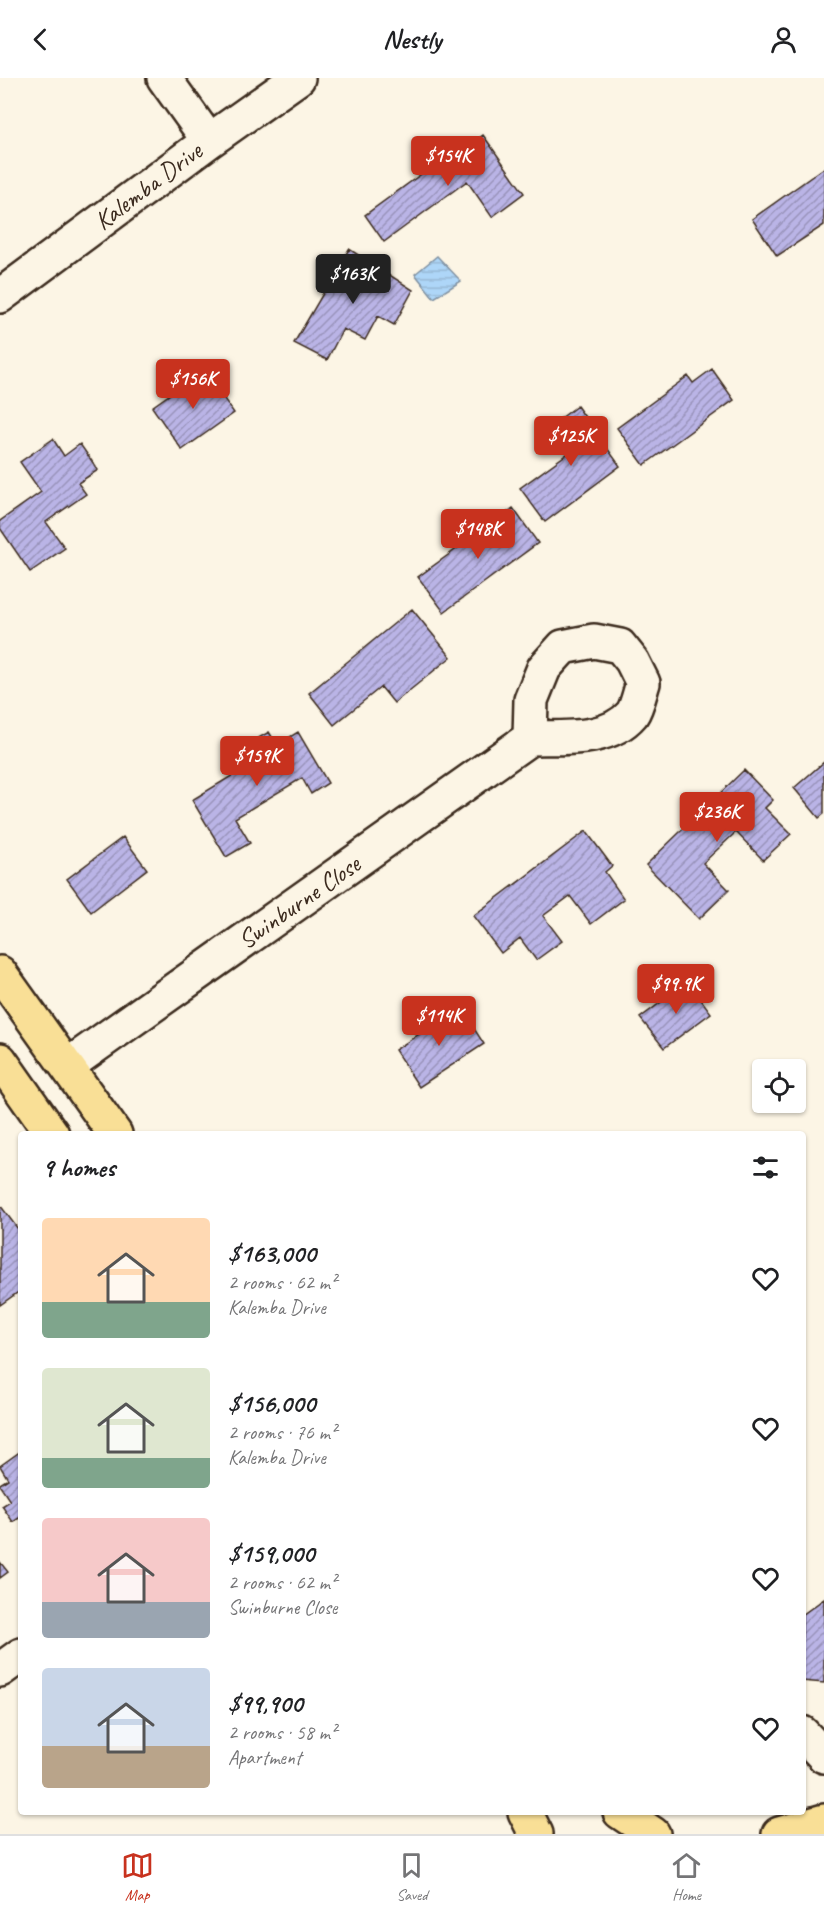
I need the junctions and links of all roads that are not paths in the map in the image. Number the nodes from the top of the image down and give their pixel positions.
1 (164, 78) edge
2 (298, 78) edge
3 (209, 141) junction
4 (0, 296) edge
5 (530, 738) dead end
6 (0, 973) edge
7 (0, 1060) edge
8 (67, 1066) junction
9 (50, 1131) edge
10 (113, 1131) edge
11 (18, 1657) edge
12 (0, 1670) edge
13 (806, 1737) edge
14 (824, 1756) edge
15 (526, 1815) edge
16 (624, 1815) edge
17 (824, 1821) edge
18 (536, 1834) edge
19 (653, 1834) edge
20 (779, 1834) edge

1 - 3 street
2 - 3 street, Kalemba Drive
3 - 4 street, Kalemba Drive
5 - 8 street, Swinburne Close
6 - 8 main road
7 - 9 main road
8 - 10 main road
11 - 12 street
13 - 14 street
15 - 18 main road
16 - 19 main road
17 - 20 main road

